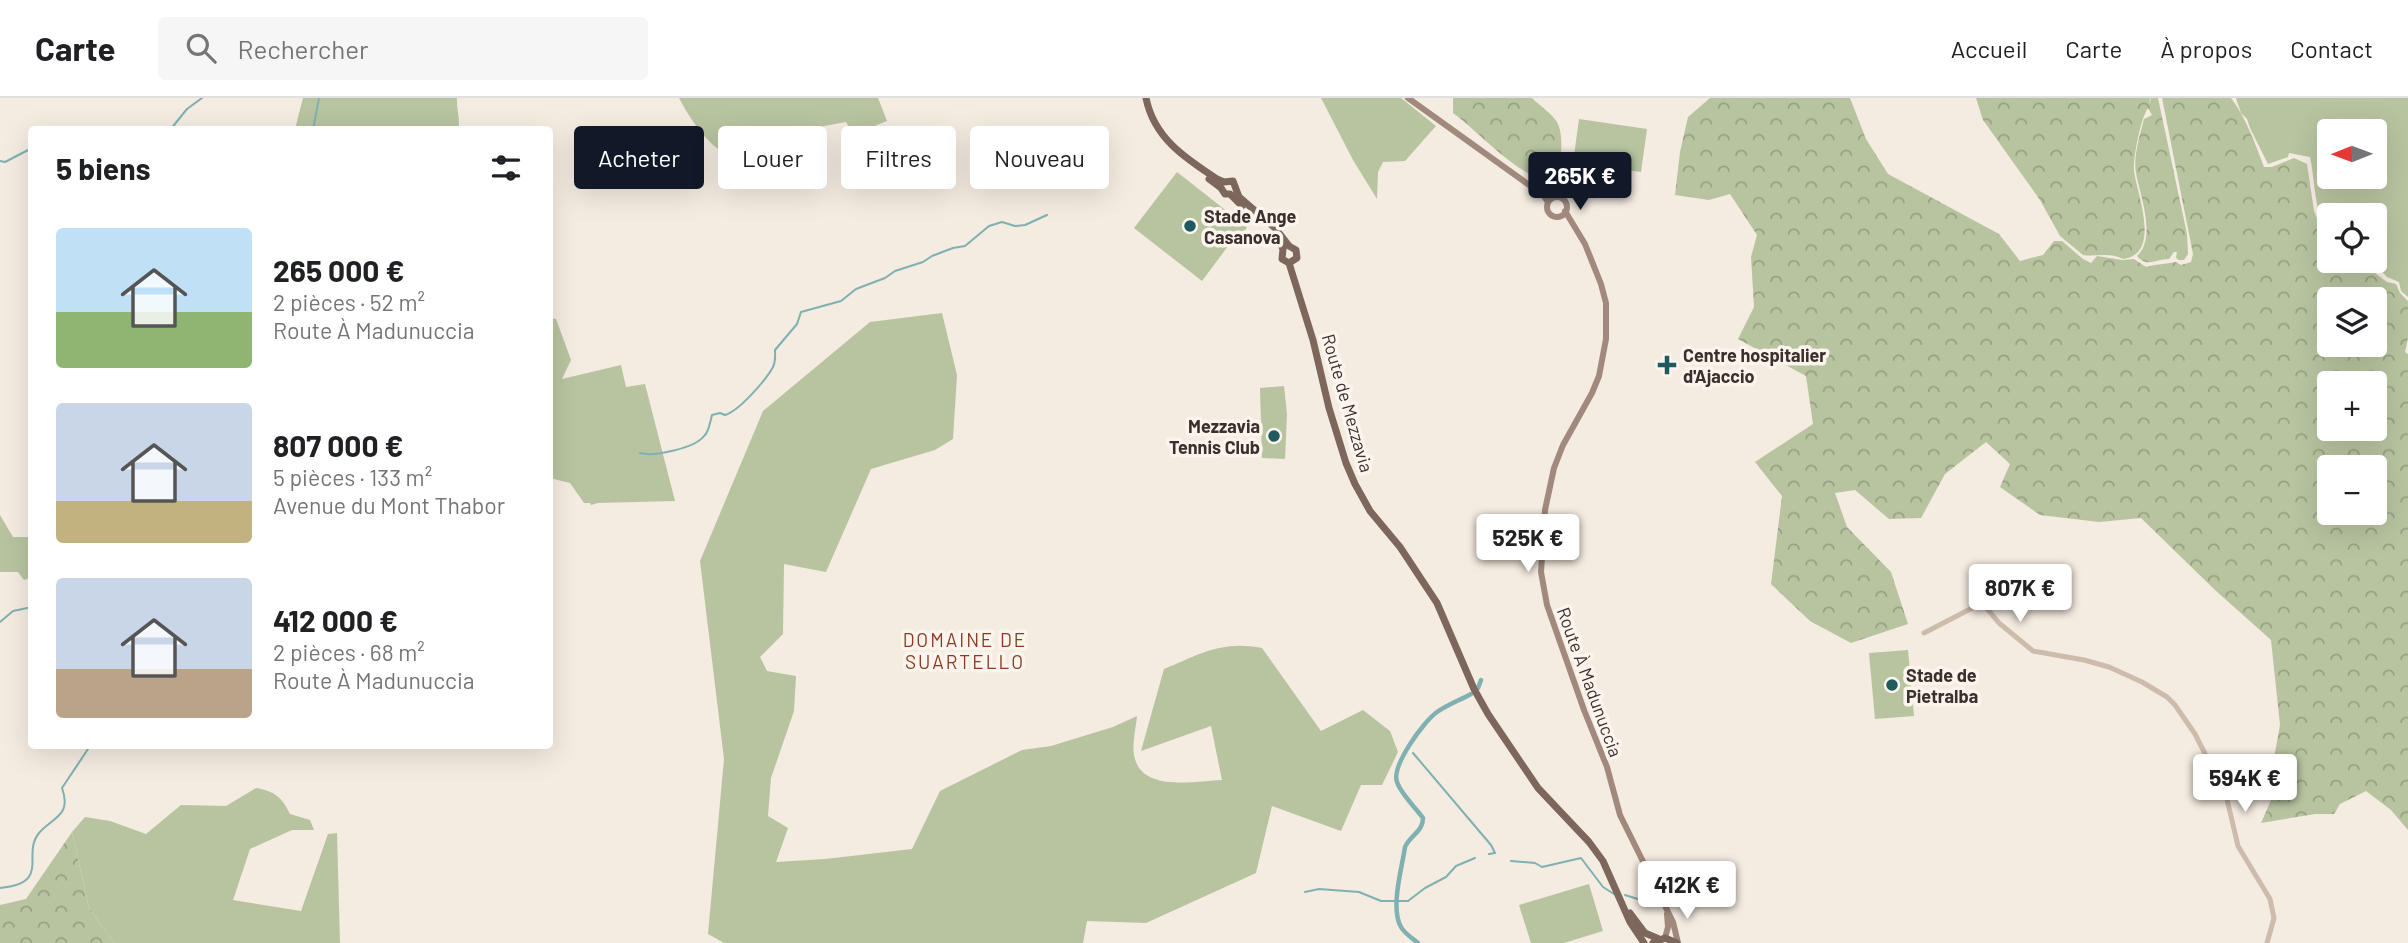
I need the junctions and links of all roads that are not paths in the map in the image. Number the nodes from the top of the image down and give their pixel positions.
1 (1144, 98) edge
2 (1408, 98) edge
3 (1223, 185) junction
4 (1233, 192) junction
5 (1550, 200) junction
6 (1563, 214) junction
7 (1286, 248) junction
8 (1289, 262) junction
9 (1924, 633) dead end
10 (1619, 895) junction
11 (1667, 909) junction
12 (1659, 940) edge
13 (1644, 943) edge
14 (1677, 943) edge
15 (2267, 943) edge

1 - 3 main road
2 - 5 main road
3 - 4 main road
3 - 4 main road
4 - 7 main road
5 - 6 main road
5 - 6 main road
6 - 11 main road, Route À Madunuccia
7 - 8 main road
7 - 8 main road
8 - 10 main road, Route de Mezzavia
9 - 15 street
10 - 12 main road, Route de Mezzavia
10 - 13 main road, Route de Mezzavia
11 - 12 main road
11 - 14 main road, Route À Madunuccia
12 - 14 main road, Route de Mezzavia

